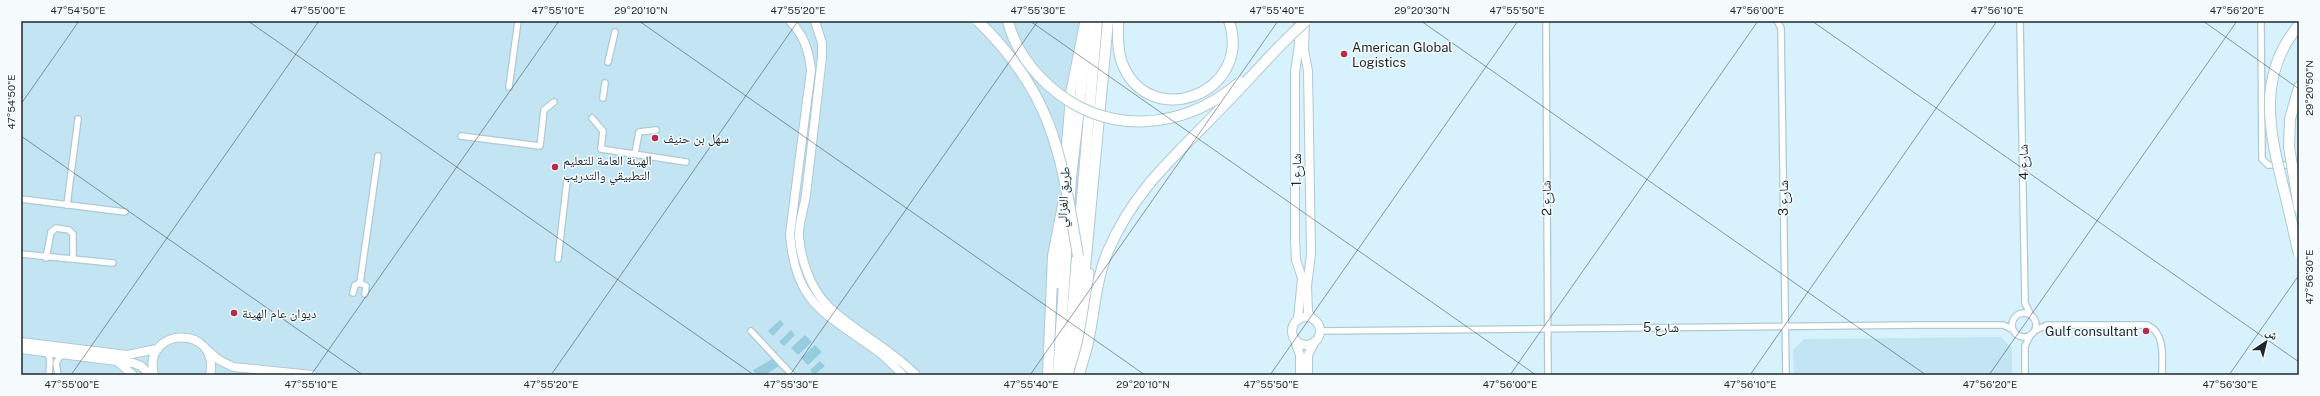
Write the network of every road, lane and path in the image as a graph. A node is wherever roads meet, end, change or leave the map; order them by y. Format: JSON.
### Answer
{"nodes":[{"id":1,"x":518,"y":21,"type":"edge"},
{"id":2,"x":790,"y":21,"type":"edge"},
{"id":3,"x":815,"y":21,"type":"edge"},
{"id":4,"x":978,"y":21,"type":"edge"},
{"id":5,"x":1008,"y":21,"type":"edge"},
{"id":6,"x":1084,"y":21,"type":"edge"},
{"id":7,"x":1089,"y":21,"type":"edge"},
{"id":8,"x":1097,"y":21,"type":"edge"},
{"id":9,"x":1108,"y":21,"type":"edge"},
{"id":10,"x":1111,"y":21,"type":"edge"},
{"id":11,"x":1118,"y":21,"type":"edge"},
{"id":12,"x":1229,"y":21,"type":"edge"},
{"id":13,"x":1298,"y":21,"type":"edge"},
{"id":14,"x":1306,"y":21,"type":"edge"},
{"id":15,"x":1546,"y":21,"type":"edge"},
{"id":16,"x":1777,"y":21,"type":"edge"},
{"id":17,"x":2020,"y":21,"type":"edge"},
{"id":18,"x":2261,"y":21,"type":"edge"},
{"id":19,"x":2299,"y":25,"type":"edge"},
{"id":20,"x":615,"y":32,"type":"dead end"},
{"id":21,"x":1274,"y":51,"type":"junction"},
{"id":22,"x":608,"y":62,"type":"dead end"},
{"id":23,"x":1308,"y":71,"type":"junction"},
{"id":24,"x":1294,"y":72,"type":"junction"},
{"id":25,"x":605,"y":83,"type":"dead end"},
{"id":26,"x":509,"y":86,"type":"dead end"},
{"id":27,"x":2299,"y":87,"type":"edge"},
{"id":28,"x":603,"y":98,"type":"dead end"},
{"id":29,"x":554,"y":102,"type":"dead end"},
{"id":30,"x":592,"y":118,"type":"dead end"},
{"id":31,"x":78,"y":120,"type":"dead end"},
{"id":32,"x":656,"y":130,"type":"dead end"},
{"id":33,"x":461,"y":136,"type":"dead end"},
{"id":34,"x":636,"y":154,"type":"junction"},
{"id":35,"x":378,"y":156,"type":"dead end"},
{"id":36,"x":686,"y":162,"type":"dead end"},
{"id":37,"x":2299,"y":165,"type":"edge"},
{"id":38,"x":567,"y":180,"type":"dead end"},
{"id":39,"x":21,"y":199,"type":"edge"},
{"id":40,"x":1063,"y":204,"type":"junction"},
{"id":41,"x":67,"y":205,"type":"junction"},
{"id":42,"x":2299,"y":208,"type":"edge"},
{"id":43,"x":125,"y":212,"type":"dead end"},
{"id":44,"x":21,"y":254,"type":"edge"},
{"id":45,"x":1296,"y":254,"type":"junction"},
{"id":46,"x":1311,"y":254,"type":"junction"},
{"id":47,"x":2299,"y":254,"type":"edge"},
{"id":48,"x":1078,"y":256,"type":"junction"},
{"id":49,"x":46,"y":258,"type":"junction"},
{"id":50,"x":73,"y":259,"type":"junction"},
{"id":51,"x":558,"y":259,"type":"dead end"},
{"id":52,"x":113,"y":263,"type":"dead end"},
{"id":53,"x":360,"y":283,"type":"junction"},
{"id":54,"x":353,"y":293,"type":"dead end"},
{"id":55,"x":365,"y":294,"type":"dead end"},
{"id":56,"x":2025,"y":303,"type":"junction"},
{"id":57,"x":2020,"y":313,"type":"junction"},
{"id":58,"x":2030,"y":314,"type":"junction"},
{"id":59,"x":1086,"y":316,"type":"joint"},
{"id":60,"x":1311,"y":317,"type":"junction"},
{"id":61,"x":1298,"y":319,"type":"junction"},
{"id":62,"x":2013,"y":319,"type":"junction"},
{"id":63,"x":2036,"y":320,"type":"junction"},
{"id":64,"x":2002,"y":325,"type":"junction"},
{"id":65,"x":2047,"y":325,"type":"junction"},
{"id":66,"x":1785,"y":326,"type":"junction"},
{"id":67,"x":1548,"y":327,"type":"junction"},
{"id":68,"x":2012,"y":329,"type":"junction"},
{"id":69,"x":2036,"y":330,"type":"junction"},
{"id":70,"x":751,"y":331,"type":"dead end"},
{"id":71,"x":1320,"y":331,"type":"junction"},
{"id":72,"x":2019,"y":336,"type":"junction"},
{"id":73,"x":2030,"y":336,"type":"junction"},
{"id":74,"x":1295,"y":341,"type":"junction"},
{"id":75,"x":21,"y":342,"type":"edge"},
{"id":76,"x":1314,"y":343,"type":"junction"},
{"id":77,"x":2025,"y":346,"type":"junction"},
{"id":78,"x":21,"y":349,"type":"edge"},
{"id":79,"x":157,"y":349,"type":"junction"},
{"id":80,"x":206,"y":349,"type":"junction"},
{"id":81,"x":46,"y":352,"type":"junction"},
{"id":82,"x":59,"y":352,"type":"junction"},
{"id":83,"x":117,"y":361,"type":"junction"},
{"id":84,"x":299,"y":374,"type":"edge"},
{"id":85,"x":914,"y":374,"type":"edge"},
{"id":86,"x":49,"y":375,"type":"edge"},
{"id":87,"x":58,"y":375,"type":"edge"},
{"id":88,"x":133,"y":375,"type":"edge"},
{"id":89,"x":150,"y":375,"type":"edge"},
{"id":90,"x":154,"y":375,"type":"edge"},
{"id":91,"x":210,"y":375,"type":"edge"},
{"id":92,"x":312,"y":375,"type":"edge"},
{"id":93,"x":792,"y":375,"type":"edge"},
{"id":94,"x":903,"y":375,"type":"edge"},
{"id":95,"x":1048,"y":375,"type":"edge"},
{"id":96,"x":1057,"y":375,"type":"edge"},
{"id":97,"x":1067,"y":375,"type":"edge"},
{"id":98,"x":1075,"y":375,"type":"edge"},
{"id":99,"x":1081,"y":375,"type":"edge"},
{"id":100,"x":1300,"y":375,"type":"edge"},
{"id":101,"x":1308,"y":375,"type":"edge"},
{"id":102,"x":1548,"y":375,"type":"edge"},
{"id":103,"x":1786,"y":375,"type":"edge"},
{"id":104,"x":2025,"y":375,"type":"edge"},
{"id":105,"x":2162,"y":375,"type":"edge"}],
"edges":[{"from":1,"to":26,"type":"street"},
{"from":2,"to":94,"type":"street"},
{"from":3,"to":85,"type":"street"},
{"from":4,"to":48,"type":"highway","bridge":true},
{"from":5,"to":21,"type":"highway","bridge":true},
{"from":6,"to":40,"type":"main road","name":"طريق الغزالي"},
{"from":7,"to":96,"type":"highway"},
{"from":8,"to":48,"type":"highway","name":"طريق الغزالي","bridge":true},
{"from":9,"to":98,"type":"highway","name":"طريق الغزالي"},
{"from":10,"to":59,"type":"main road"},
{"from":11,"to":12,"type":"highway"},
{"from":13,"to":24,"type":"street","name":"شارع 1"},
{"from":14,"to":21,"type":"highway","bridge":true},
{"from":14,"to":23,"type":"street","name":"شارع 1"},
{"from":15,"to":67,"type":"street","name":"شارع 2"},
{"from":16,"to":66,"type":"street","name":"شارع 3"},
{"from":17,"to":56,"type":"street","name":"شارع 4"},
{"from":18,"to":37,"type":"street"},
{"from":19,"to":47,"type":"highway","bridge":true},
{"from":20,"to":22,"type":"street"},
{"from":21,"to":99,"type":"highway","bridge":true},
{"from":23,"to":24,"type":"street"},
{"from":23,"to":46,"type":"street","name":"شارع 1"},
{"from":24,"to":45,"type":"street","name":"شارع 1"},
{"from":25,"to":28,"type":"street"},
{"from":27,"to":42,"type":"highway","bridge":true},
{"from":29,"to":33,"type":"street"},
{"from":30,"to":34,"type":"street"},
{"from":31,"to":41,"type":"street"},
{"from":32,"to":34,"type":"street"},
{"from":34,"to":36,"type":"street"},
{"from":35,"to":53,"type":"street"},
{"from":38,"to":51,"type":"street"},
{"from":39,"to":41,"type":"street"},
{"from":40,"to":95,"type":"highway"},
{"from":40,"to":96,"type":"main road","name":"طريق الغزالي"},
{"from":41,"to":43,"type":"street"},
{"from":44,"to":49,"type":"street"},
{"from":45,"to":46,"type":"street"},
{"from":45,"to":61,"type":"street","name":"شارع 1"},
{"from":46,"to":60,"type":"street","name":"شارع 1"},
{"from":48,"to":97,"type":"highway","name":"طريق الغزالي"},
{"from":49,"to":50,"type":"street"},
{"from":49,"to":50,"type":"street"},
{"from":50,"to":52,"type":"street"},
{"from":53,"to":54,"type":"street"},
{"from":53,"to":55,"type":"street"},
{"from":56,"to":57,"type":"street","name":"شارع 4"},
{"from":56,"to":58,"type":"street","name":"شارع 4"},
{"from":57,"to":58,"type":"street"},
{"from":57,"to":62,"type":"street"},
{"from":58,"to":63,"type":"street"},
{"from":59,"to":99,"type":"highway"},
{"from":60,"to":61,"type":"street"},
{"from":60,"to":71,"type":"street"},
{"from":61,"to":74,"type":"street"},
{"from":62,"to":64,"type":"street","name":"شارع 5"},
{"from":62,"to":68,"type":"street"},
{"from":63,"to":65,"type":"street"},
{"from":63,"to":69,"type":"street"},
{"from":64,"to":66,"type":"street","name":"شارع 5"},
{"from":64,"to":68,"type":"street","name":"شارع 5"},
{"from":65,"to":69,"type":"street"},
{"from":65,"to":105,"type":"street"},
{"from":66,"to":67,"type":"street","name":"شارع 5"},
{"from":66,"to":103,"type":"street","name":"شارع 3"},
{"from":67,"to":71,"type":"street","name":"شارع 5"},
{"from":67,"to":102,"type":"street","name":"شارع 2"},
{"from":68,"to":72,"type":"street"},
{"from":69,"to":73,"type":"street"},
{"from":70,"to":93,"type":"street"},
{"from":71,"to":76,"type":"street"},
{"from":72,"to":73,"type":"street"},
{"from":72,"to":77,"type":"street"},
{"from":73,"to":77,"type":"street"},
{"from":74,"to":76,"type":"street"},
{"from":74,"to":100,"type":"street"},
{"from":75,"to":82,"type":"street"},
{"from":76,"to":101,"type":"street"},
{"from":77,"to":104,"type":"street"},
{"from":78,"to":81,"type":"street"},
{"from":79,"to":80,"type":"street"},
{"from":79,"to":82,"type":"street"},
{"from":79,"to":90,"type":"street"},
{"from":80,"to":84,"type":"street"},
{"from":80,"to":91,"type":"street"},
{"from":81,"to":82,"type":"street"},
{"from":81,"to":86,"type":"street"},
{"from":82,"to":83,"type":"street"},
{"from":82,"to":87,"type":"street"},
{"from":83,"to":88,"type":"street"},
{"from":83,"to":89,"type":"street"},
{"from":84,"to":92,"type":"street"}]}
